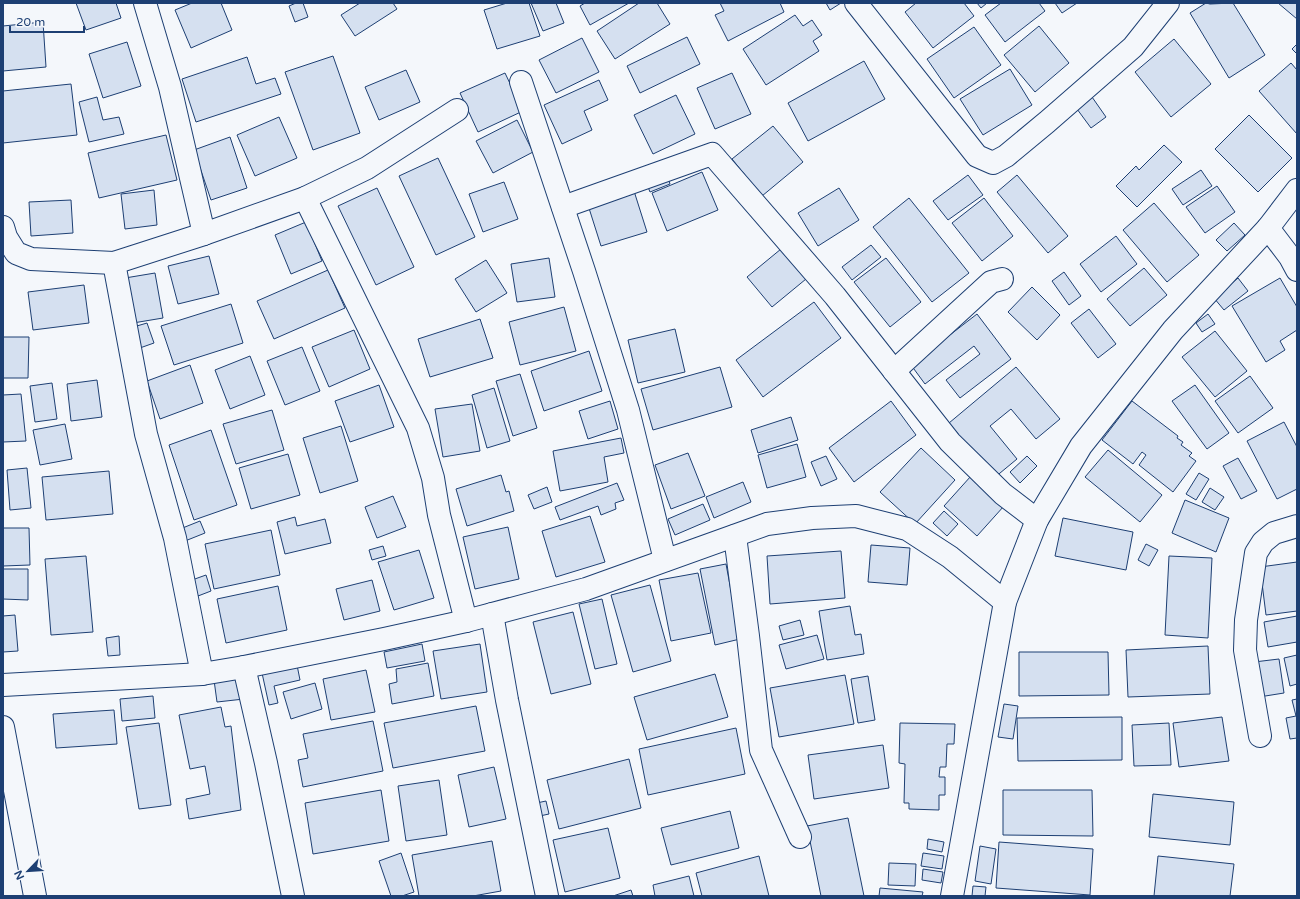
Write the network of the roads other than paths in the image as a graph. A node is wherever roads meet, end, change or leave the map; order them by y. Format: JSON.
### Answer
{"nodes":[{"id":1,"x":145,"y":3,"type":"edge"},
{"id":2,"x":856,"y":3,"type":"edge"},
{"id":3,"x":1168,"y":3,"type":"edge"},
{"id":4,"x":521,"y":82,"type":"dead end"},
{"id":5,"x":457,"y":110,"type":"dead end"},
{"id":6,"x":1297,"y":190,"type":"edge"},
{"id":7,"x":305,"y":198,"type":"junction"},
{"id":8,"x":563,"y":207,"type":"junction"},
{"id":9,"x":3,"y":227,"type":"edge"},
{"id":10,"x":1268,"y":228,"type":"junction"},
{"id":11,"x":204,"y":234,"type":"junction"},
{"id":12,"x":114,"y":263,"type":"junction"},
{"id":13,"x":1297,"y":270,"type":"edge"},
{"id":14,"x":1002,"y":278,"type":"dead end"},
{"id":15,"x":894,"y":371,"type":"junction"},
{"id":16,"x":1037,"y":520,"type":"junction"},
{"id":17,"x":1297,"y":526,"type":"edge"},
{"id":18,"x":735,"y":536,"type":"junction"},
{"id":19,"x":665,"y":560,"type":"junction"},
{"id":20,"x":1005,"y":602,"type":"junction"},
{"id":21,"x":492,"y":614,"type":"junction"},
{"id":22,"x":466,"y":621,"type":"junction"},
{"id":23,"x":244,"y":667,"type":"junction"},
{"id":24,"x":202,"y":674,"type":"junction"},
{"id":25,"x":3,"y":685,"type":"edge"},
{"id":26,"x":3,"y":727,"type":"edge"},
{"id":27,"x":1260,"y":736,"type":"dead end"},
{"id":28,"x":800,"y":837,"type":"dead end"},
{"id":29,"x":35,"y":896,"type":"edge"},
{"id":30,"x":293,"y":896,"type":"edge"},
{"id":31,"x":547,"y":896,"type":"edge"},
{"id":32,"x":952,"y":896,"type":"edge"}],
"edges":[{"from":1,"to":11,"type":"street"},
{"from":2,"to":3,"type":"street"},
{"from":4,"to":8,"type":"street"},
{"from":5,"to":7,"type":"street"},
{"from":6,"to":10,"type":"street"},
{"from":7,"to":11,"type":"street"},
{"from":7,"to":22,"type":"street"},
{"from":8,"to":15,"type":"street"},
{"from":8,"to":19,"type":"street"},
{"from":9,"to":12,"type":"street"},
{"from":10,"to":13,"type":"street"},
{"from":10,"to":16,"type":"street"},
{"from":11,"to":12,"type":"street"},
{"from":12,"to":24,"type":"street"},
{"from":14,"to":15,"type":"street"},
{"from":15,"to":16,"type":"street"},
{"from":16,"to":20,"type":"street"},
{"from":17,"to":27,"type":"street"},
{"from":18,"to":19,"type":"street"},
{"from":18,"to":20,"type":"street"},
{"from":18,"to":28,"type":"street"},
{"from":19,"to":21,"type":"street"},
{"from":20,"to":32,"type":"street"},
{"from":21,"to":22,"type":"street"},
{"from":21,"to":31,"type":"street"},
{"from":22,"to":23,"type":"street"},
{"from":23,"to":24,"type":"street"},
{"from":23,"to":30,"type":"street"},
{"from":24,"to":25,"type":"street"},
{"from":26,"to":29,"type":"street"}]}
